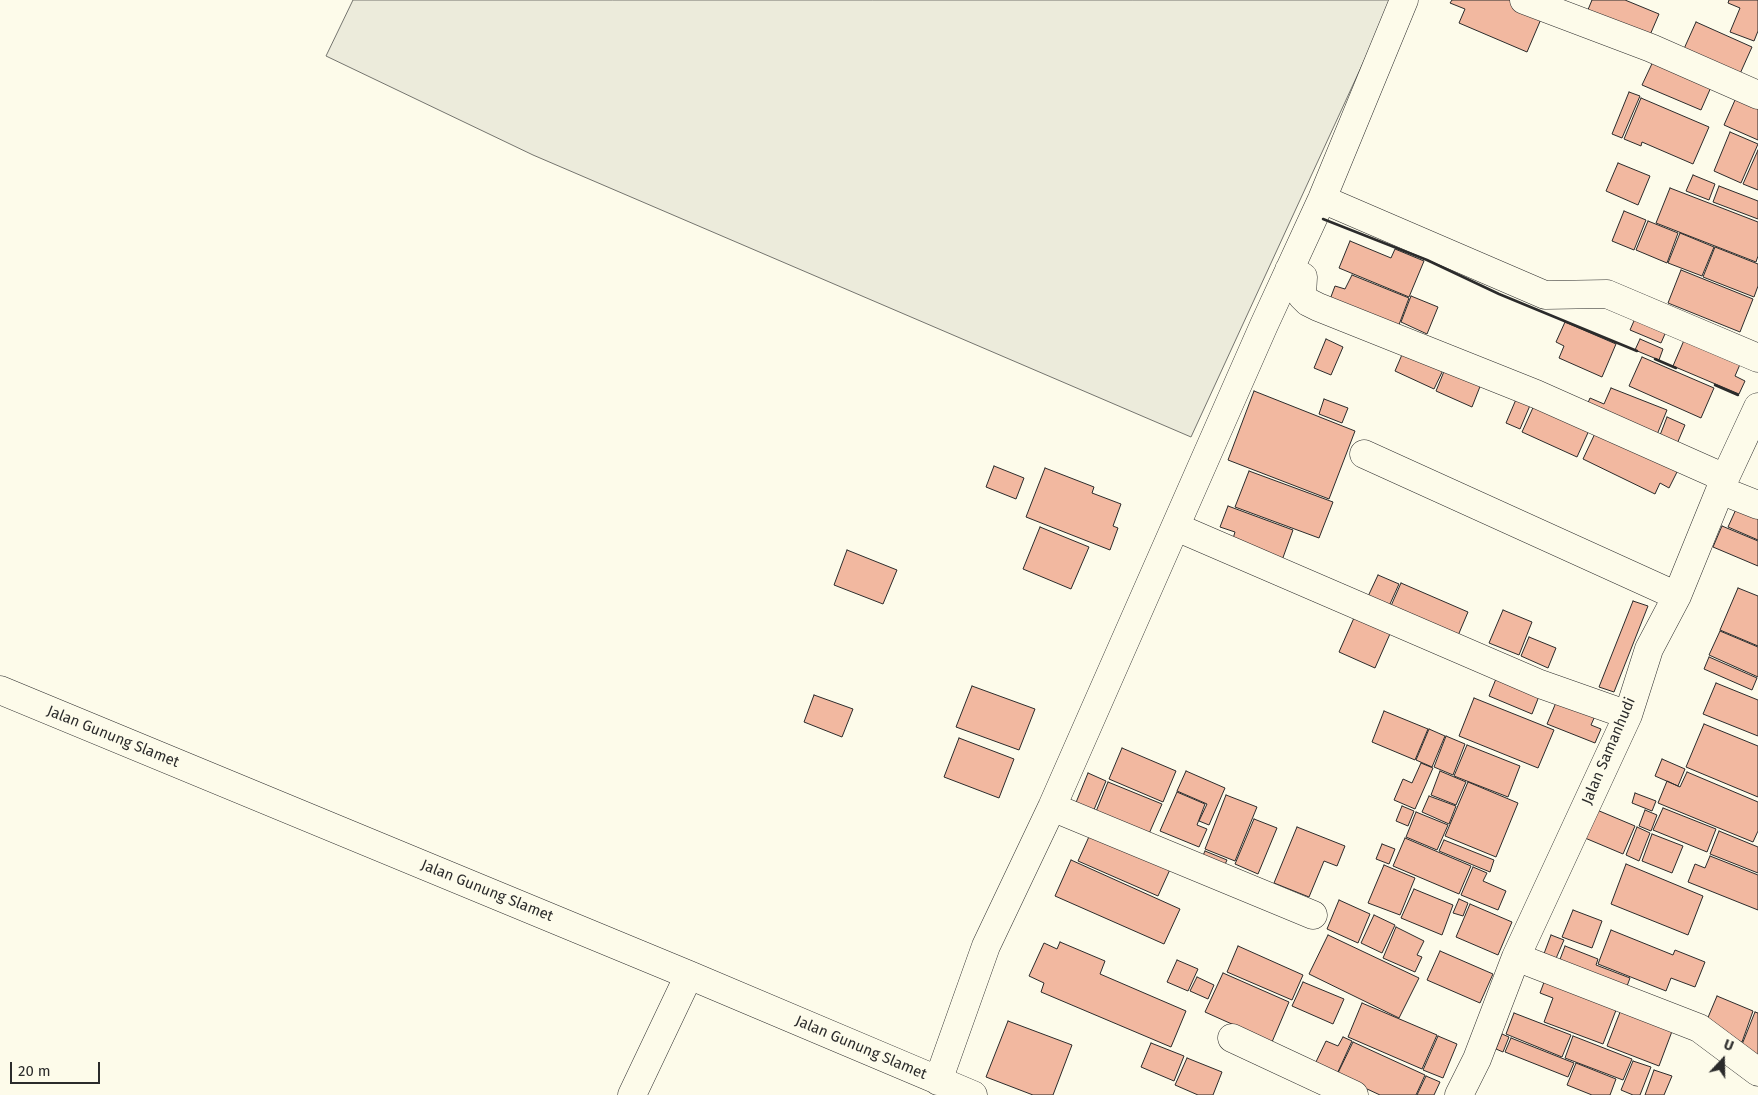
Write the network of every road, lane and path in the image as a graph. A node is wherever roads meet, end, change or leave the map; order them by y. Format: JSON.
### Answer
{"nodes":[{"id":1,"x":1404,"y":0,"type":"edge"},
{"id":2,"x":1524,"y":0,"type":"edge"},
{"id":3,"x":1758,"y":95,"type":"edge"},
{"id":4,"x":1322,"y":199,"type":"junction"},
{"id":5,"x":1289,"y":270,"type":"junction"},
{"id":6,"x":1758,"y":358,"type":"edge"},
{"id":7,"x":1758,"y":407,"type":"edge"},
{"id":8,"x":1364,"y":454,"type":"dead end"},
{"id":9,"x":1723,"y":484,"type":"junction"},
{"id":10,"x":1758,"y":505,"type":"edge"},
{"id":11,"x":1176,"y":527,"type":"junction"},
{"id":12,"x":1677,"y":596,"type":"junction"},
{"id":13,"x":0,"y":690,"type":"edge"},
{"id":14,"x":1628,"y":715,"type":"junction"},
{"id":15,"x":1052,"y":807,"type":"junction"},
{"id":16,"x":1313,"y":915,"type":"dead end"},
{"id":17,"x":1516,"y":957,"type":"junction"},
{"id":18,"x":690,"y":975,"type":"junction"},
{"id":19,"x":1232,"y":1038,"type":"dead end"},
{"id":20,"x":1758,"y":1072,"type":"edge"},
{"id":21,"x":938,"y":1082,"type":"junction"},
{"id":22,"x":632,"y":1095,"type":"edge"},
{"id":23,"x":973,"y":1095,"type":"edge"},
{"id":24,"x":1354,"y":1095,"type":"edge"},
{"id":25,"x":1459,"y":1095,"type":"edge"}],
"edges":[{"from":1,"to":4,"type":"street"},
{"from":2,"to":3,"type":"street"},
{"from":4,"to":5,"type":"street"},
{"from":4,"to":6,"type":"street"},
{"from":5,"to":9,"type":"street"},
{"from":5,"to":11,"type":"street"},
{"from":7,"to":9,"type":"street","name":"Jalan Samanhudi"},
{"from":8,"to":12,"type":"street"},
{"from":9,"to":10,"type":"street"},
{"from":9,"to":12,"type":"street","name":"Jalan Samanhudi"},
{"from":11,"to":14,"type":"street"},
{"from":11,"to":15,"type":"street"},
{"from":12,"to":14,"type":"street","name":"Jalan Samanhudi"},
{"from":13,"to":18,"type":"street","name":"Jalan Gunung Slamet"},
{"from":14,"to":17,"type":"street","name":"Jalan Samanhudi"},
{"from":15,"to":16,"type":"street"},
{"from":15,"to":21,"type":"street"},
{"from":17,"to":20,"type":"street"},
{"from":17,"to":25,"type":"street","name":"Jalan Samanhudi"},
{"from":18,"to":21,"type":"street","name":"Jalan Gunung Slamet"},
{"from":18,"to":22,"type":"street"},
{"from":19,"to":24,"type":"street"},
{"from":21,"to":23,"type":"street","name":"Jalan Gunung Slamet"}]}
